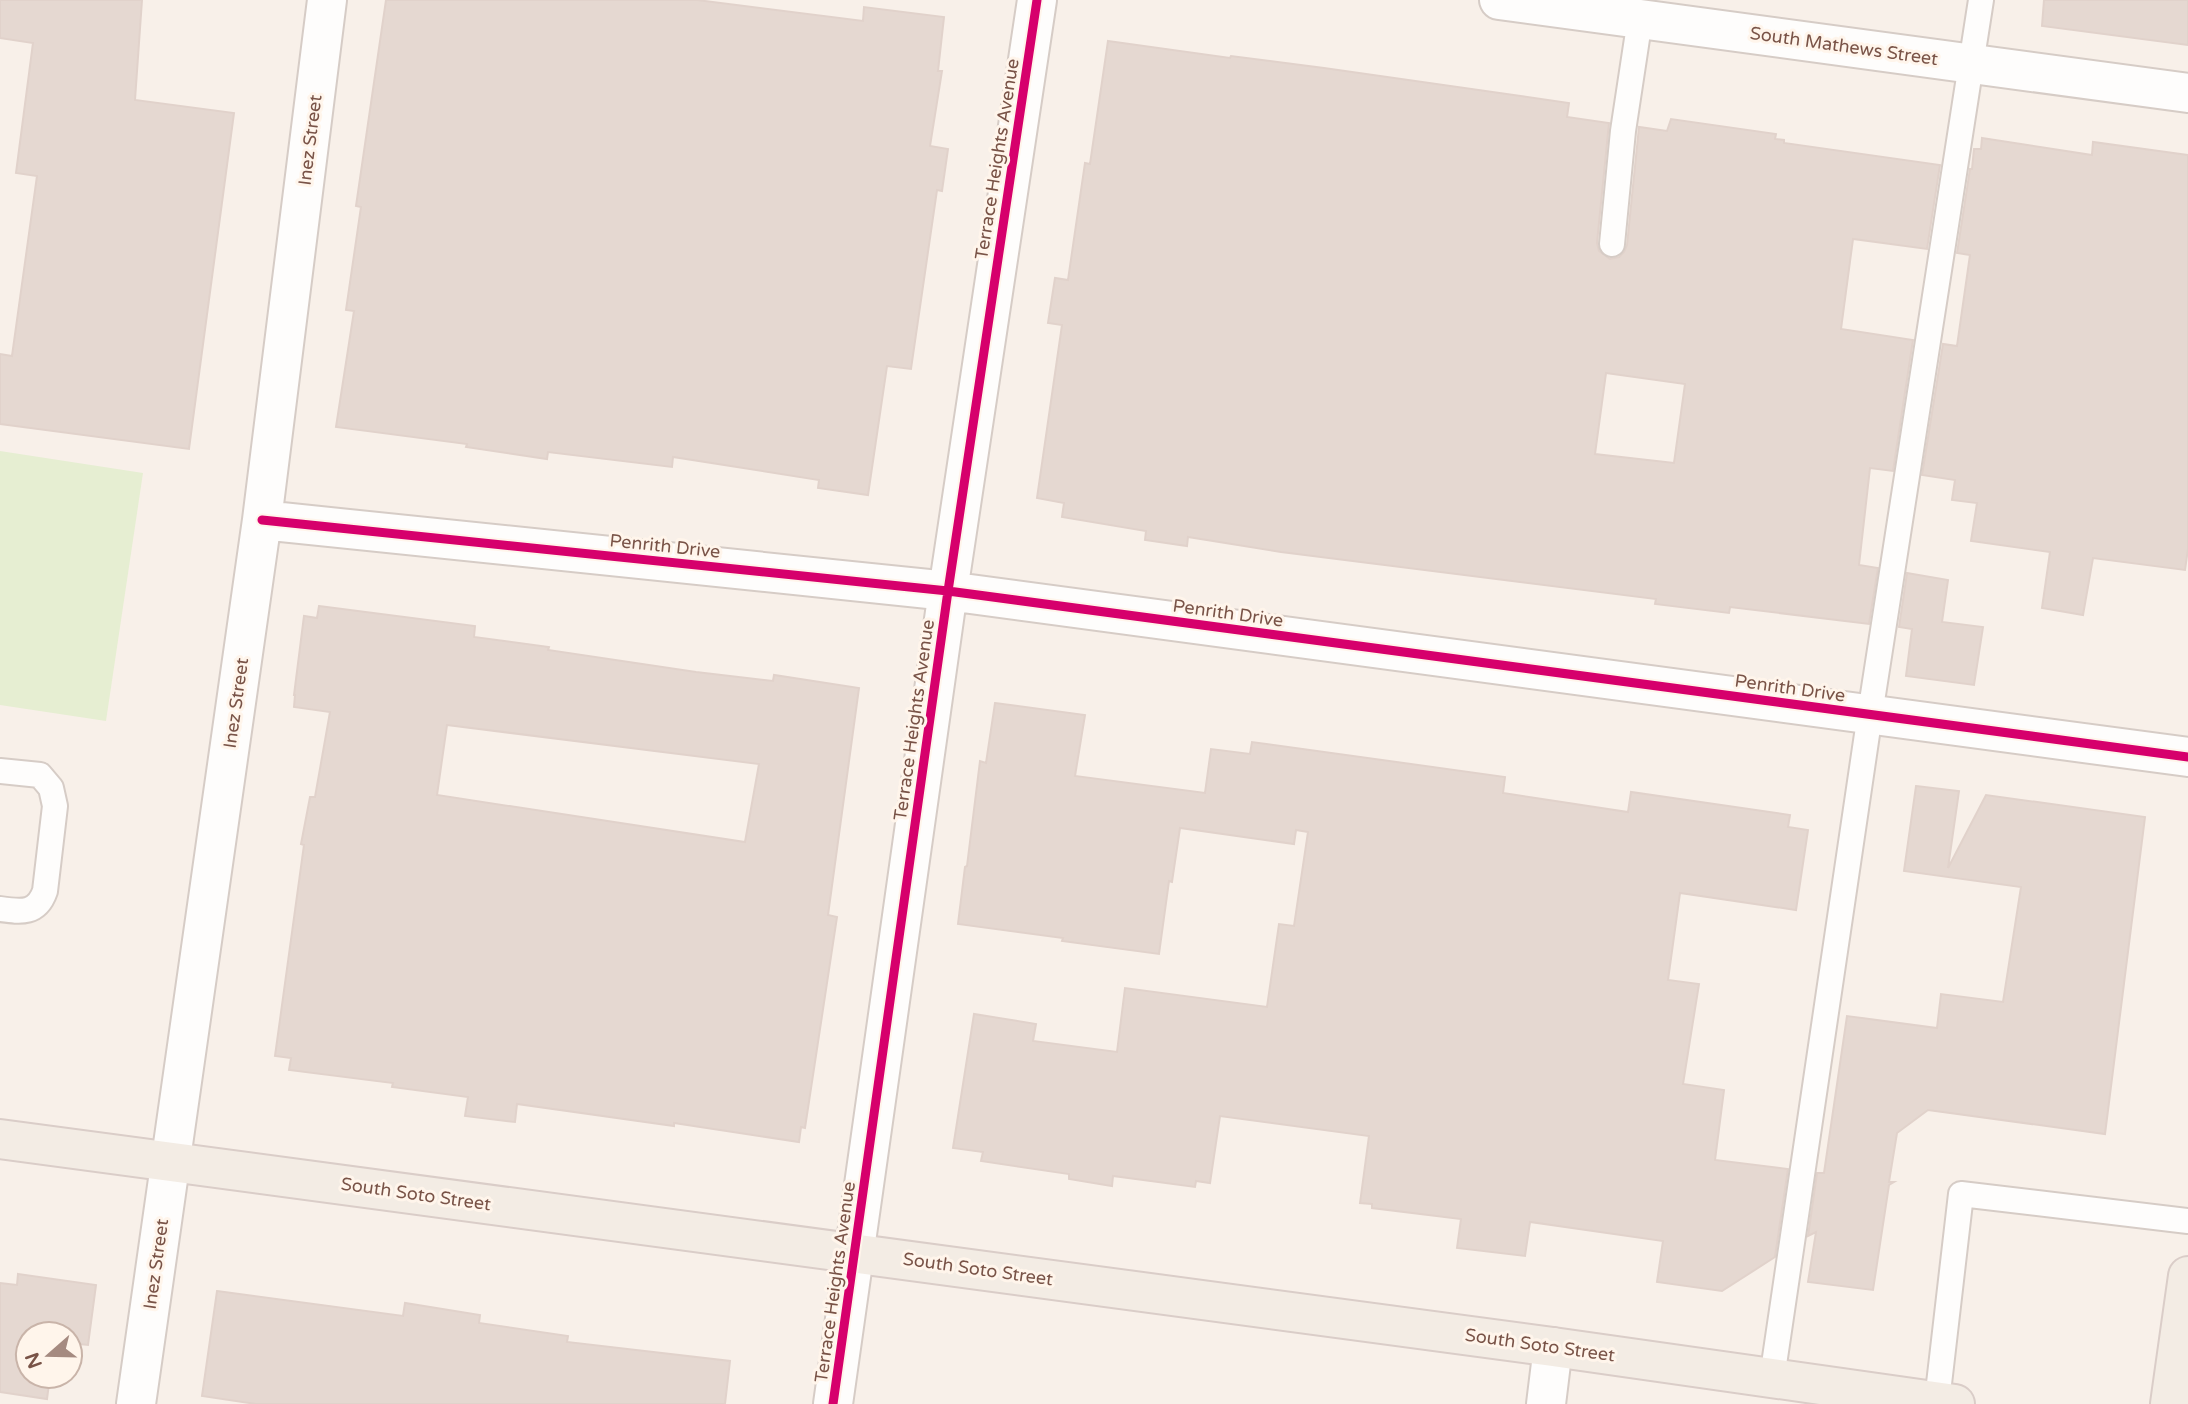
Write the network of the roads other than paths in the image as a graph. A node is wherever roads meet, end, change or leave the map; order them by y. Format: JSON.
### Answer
{"nodes":[{"id":1,"x":327,"y":0,"type":"edge"},
{"id":2,"x":1037,"y":0,"type":"edge"},
{"id":3,"x":1499,"y":0,"type":"edge"},
{"id":4,"x":1982,"y":0,"type":"edge"},
{"id":5,"x":1637,"y":12,"type":"edge"},
{"id":6,"x":1973,"y":64,"type":"junction"},
{"id":7,"x":2188,"y":93,"type":"edge"},
{"id":8,"x":1612,"y":244,"type":"dead end"},
{"id":9,"x":262,"y":520,"type":"junction"},
{"id":10,"x":948,"y":591,"type":"junction"},
{"id":11,"x":1870,"y":714,"type":"junction"},
{"id":12,"x":2188,"y":757,"type":"edge"},
{"id":13,"x":0,"y":771,"type":"edge"},
{"id":14,"x":0,"y":909,"type":"edge"},
{"id":15,"x":0,"y":1139,"type":"edge"},
{"id":16,"x":171,"y":1161,"type":"junction"},
{"id":17,"x":2188,"y":1221,"type":"edge"},
{"id":18,"x":855,"y":1253,"type":"junction"},
{"id":19,"x":2188,"y":1276,"type":"edge"},
{"id":20,"x":1553,"y":1347,"type":"junction"},
{"id":21,"x":1772,"y":1378,"type":"junction"},
{"id":22,"x":1886,"y":1399,"type":"edge"},
{"id":23,"x":1946,"y":1403,"type":"edge"},
{"id":24,"x":136,"y":1404,"type":"edge"},
{"id":25,"x":833,"y":1404,"type":"edge"},
{"id":26,"x":1546,"y":1404,"type":"edge"},
{"id":27,"x":2171,"y":1404,"type":"edge"}],
"edges":[{"from":1,"to":9,"type":"street","name":"Inez Street"},
{"from":2,"to":10,"type":"street","name":"Terrace Heights Avenue"},
{"from":3,"to":5,"type":"street","name":"South Mathews Street"},
{"from":4,"to":6,"type":"lane"},
{"from":5,"to":6,"type":"street","name":"South Mathews Street"},
{"from":5,"to":8,"type":"lane"},
{"from":6,"to":7,"type":"street","name":"South Mathews Street"},
{"from":6,"to":11,"type":"lane"},
{"from":9,"to":10,"type":"street","name":"Penrith Drive"},
{"from":9,"to":16,"type":"street","name":"Inez Street"},
{"from":10,"to":11,"type":"street","name":"Penrith Drive"},
{"from":10,"to":18,"type":"street","name":"Terrace Heights Avenue"},
{"from":11,"to":12,"type":"street","name":"Penrith Drive"},
{"from":11,"to":21,"type":"lane"},
{"from":13,"to":14,"type":"lane"},
{"from":15,"to":16,"type":"main road","name":"South Soto Street"},
{"from":16,"to":18,"type":"main road","name":"South Soto Street"},
{"from":16,"to":24,"type":"street","name":"Inez Street"},
{"from":17,"to":23,"type":"lane"},
{"from":18,"to":20,"type":"main road","name":"South Soto Street"},
{"from":18,"to":25,"type":"street","name":"Terrace Heights Avenue"},
{"from":19,"to":27,"type":"main road"},
{"from":20,"to":21,"type":"main road","name":"South Soto Street"},
{"from":20,"to":26,"type":"street"},
{"from":21,"to":22,"type":"main road","name":"South Soto Street"},
{"from":22,"to":23,"type":"main road","name":"South Soto Street"}]}
